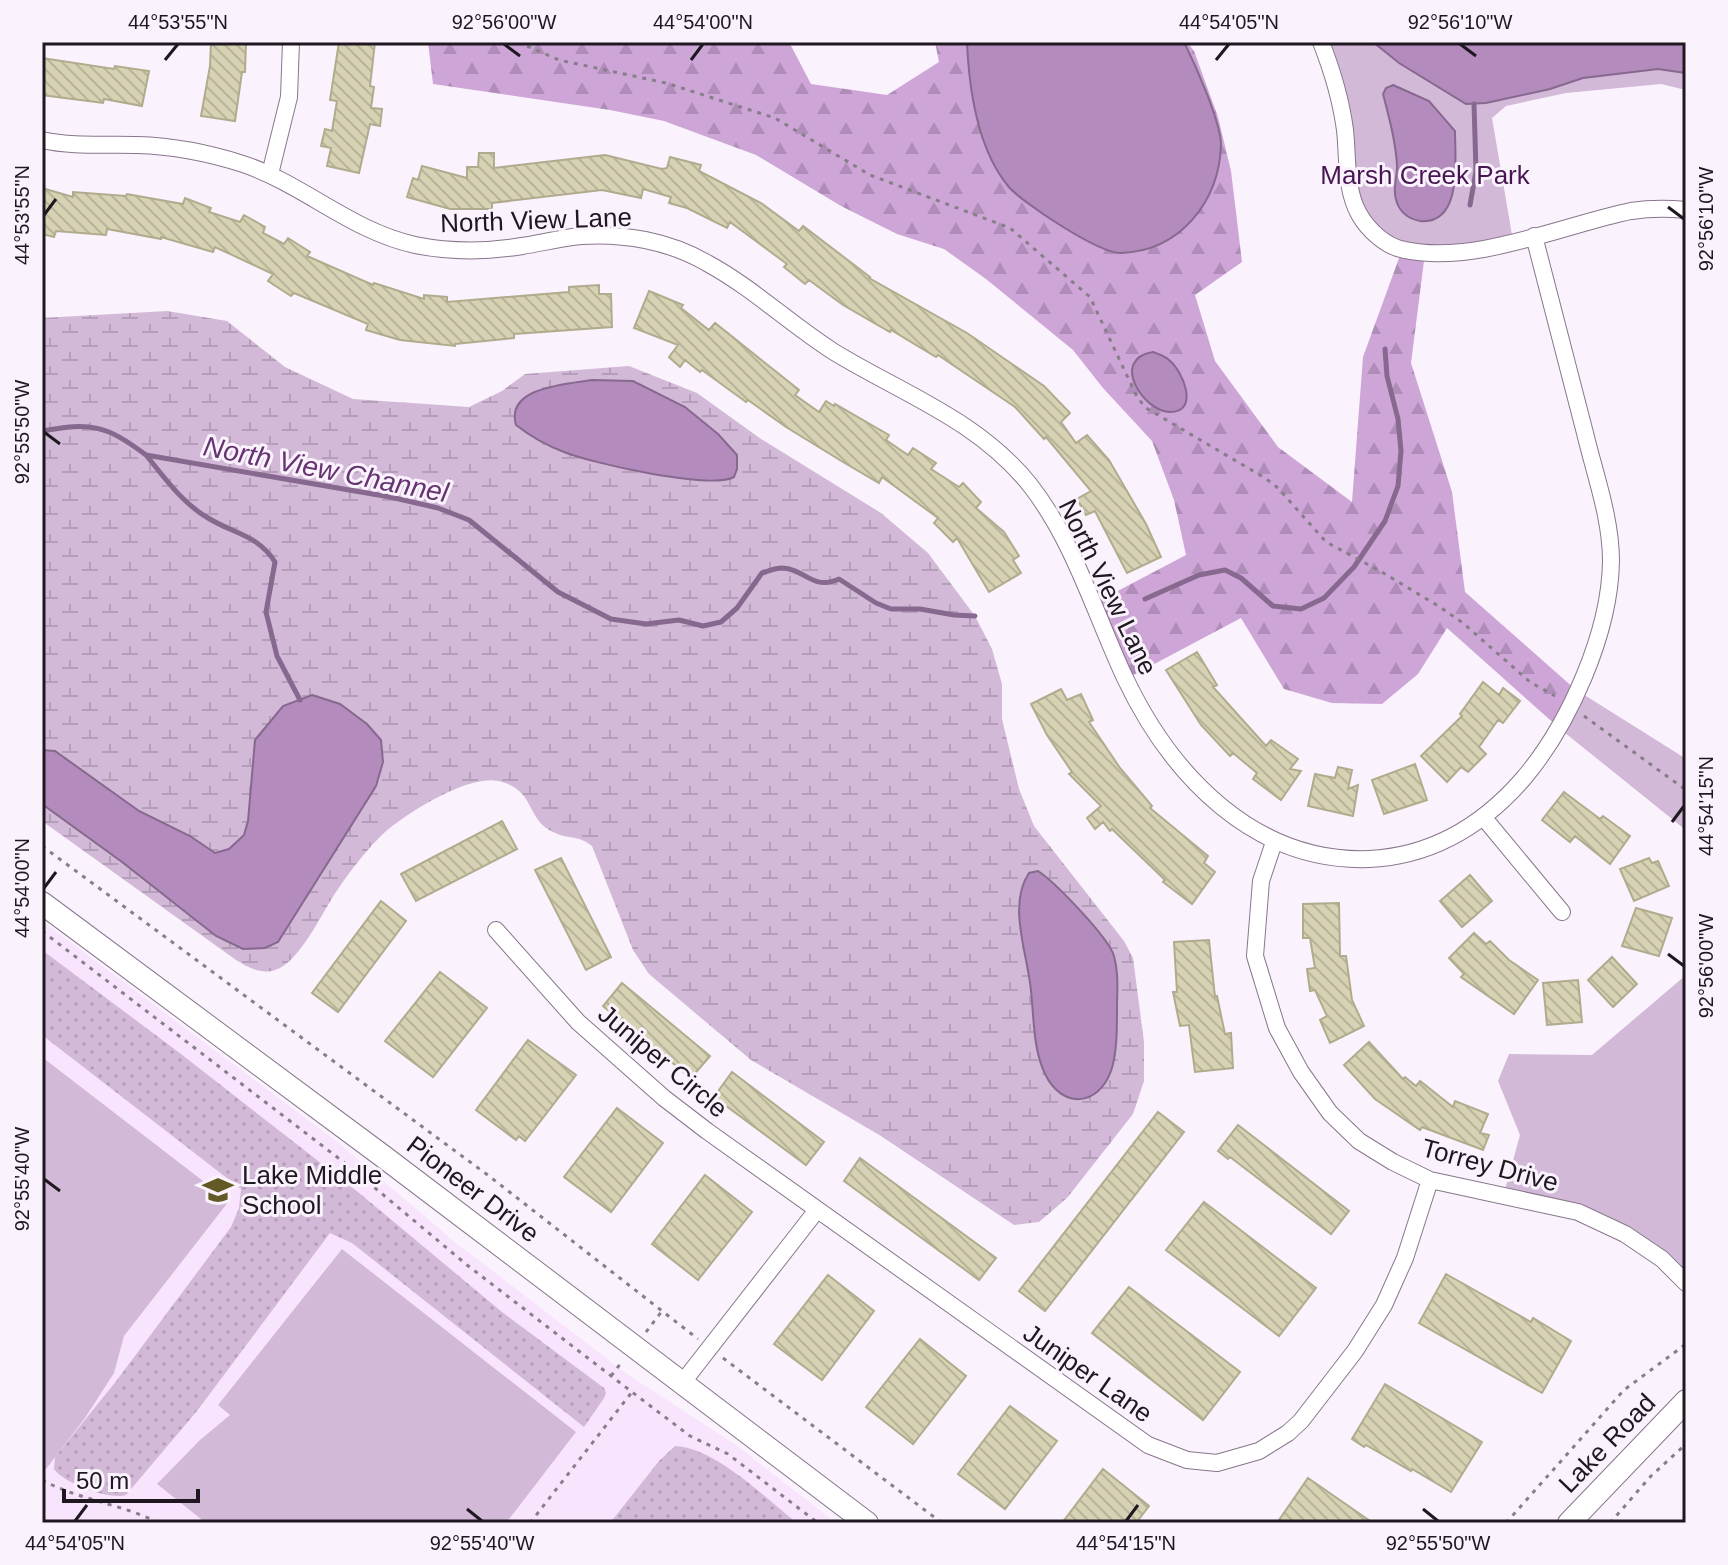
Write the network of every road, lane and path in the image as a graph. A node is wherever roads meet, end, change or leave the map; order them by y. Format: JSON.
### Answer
{"nodes":[{"id":1,"x":291,"y":42,"type":"edge"},
{"id":2,"x":518,"y":42,"type":"edge"},
{"id":3,"x":1321,"y":42,"type":"edge"},
{"id":4,"x":42,"y":140,"type":"edge"},
{"id":5,"x":270,"y":174,"type":"junction"},
{"id":6,"x":1686,"y":210,"type":"edge"},
{"id":7,"x":1534,"y":236,"type":"junction"},
{"id":8,"x":1570,"y":705,"type":"junction"},
{"id":9,"x":1686,"y":790,"type":"edge"},
{"id":10,"x":1484,"y":818,"type":"junction"},
{"id":11,"x":1274,"y":842,"type":"junction"},
{"id":12,"x":42,"y":846,"type":"edge"},
{"id":13,"x":42,"y":903,"type":"edge"},
{"id":14,"x":1562,"y":912,"type":"dead end"},
{"id":15,"x":496,"y":930,"type":"dead end"},
{"id":16,"x":42,"y":931,"type":"edge"},
{"id":17,"x":1430,"y":1180,"type":"junction"},
{"id":18,"x":817,"y":1210,"type":"junction"},
{"id":19,"x":1686,"y":1283,"type":"edge"},
{"id":20,"x":695,"y":1337,"type":"dead end"},
{"id":21,"x":1686,"y":1344,"type":"edge"},
{"id":22,"x":729,"y":1362,"type":"dead end"},
{"id":23,"x":683,"y":1382,"type":"junction"},
{"id":24,"x":632,"y":1392,"type":"junction"},
{"id":25,"x":1686,"y":1401,"type":"edge"},
{"id":26,"x":1686,"y":1444,"type":"edge"},
{"id":27,"x":42,"y":1480,"type":"edge"},
{"id":28,"x":159,"y":1523,"type":"edge"},
{"id":29,"x":530,"y":1523,"type":"edge"},
{"id":30,"x":818,"y":1523,"type":"edge"},
{"id":31,"x":867,"y":1523,"type":"edge"},
{"id":32,"x":942,"y":1523,"type":"edge"},
{"id":33,"x":1506,"y":1523,"type":"edge"},
{"id":34,"x":1569,"y":1523,"type":"edge"},
{"id":35,"x":1610,"y":1523,"type":"edge"}],
"edges":[{"from":1,"to":5,"type":"street"},
{"from":2,"to":8,"type":"path"},
{"from":3,"to":7,"type":"street"},
{"from":4,"to":5,"type":"street","name":"North View Lane"},
{"from":5,"to":11,"type":"street","name":"North View Lane"},
{"from":6,"to":7,"type":"street"},
{"from":7,"to":8,"type":"street","name":"North View Lane"},
{"from":8,"to":9,"type":"path"},
{"from":8,"to":10,"type":"street","name":"North View Lane"},
{"from":10,"to":11,"type":"street","name":"North View Lane"},
{"from":10,"to":14,"type":"street"},
{"from":11,"to":17,"type":"street","name":"Torrey Drive"},
{"from":12,"to":20,"type":"path"},
{"from":13,"to":23,"type":"street","name":"Pioneer Drive"},
{"from":15,"to":18,"type":"street","name":"Juniper Circle"},
{"from":16,"to":24,"type":"path"},
{"from":17,"to":18,"type":"street","name":"Juniper Lane"},
{"from":17,"to":19,"type":"street","name":"Torrey Drive"},
{"from":18,"to":23,"type":"street"},
{"from":21,"to":33,"type":"path"},
{"from":22,"to":32,"type":"path"},
{"from":23,"to":31,"type":"street","name":"Pioneer Drive"},
{"from":24,"to":29,"type":"path"},
{"from":24,"to":30,"type":"path"},
{"from":25,"to":34,"type":"street","name":"Lake Road"},
{"from":26,"to":35,"type":"path"},
{"from":27,"to":28,"type":"path"}]}
